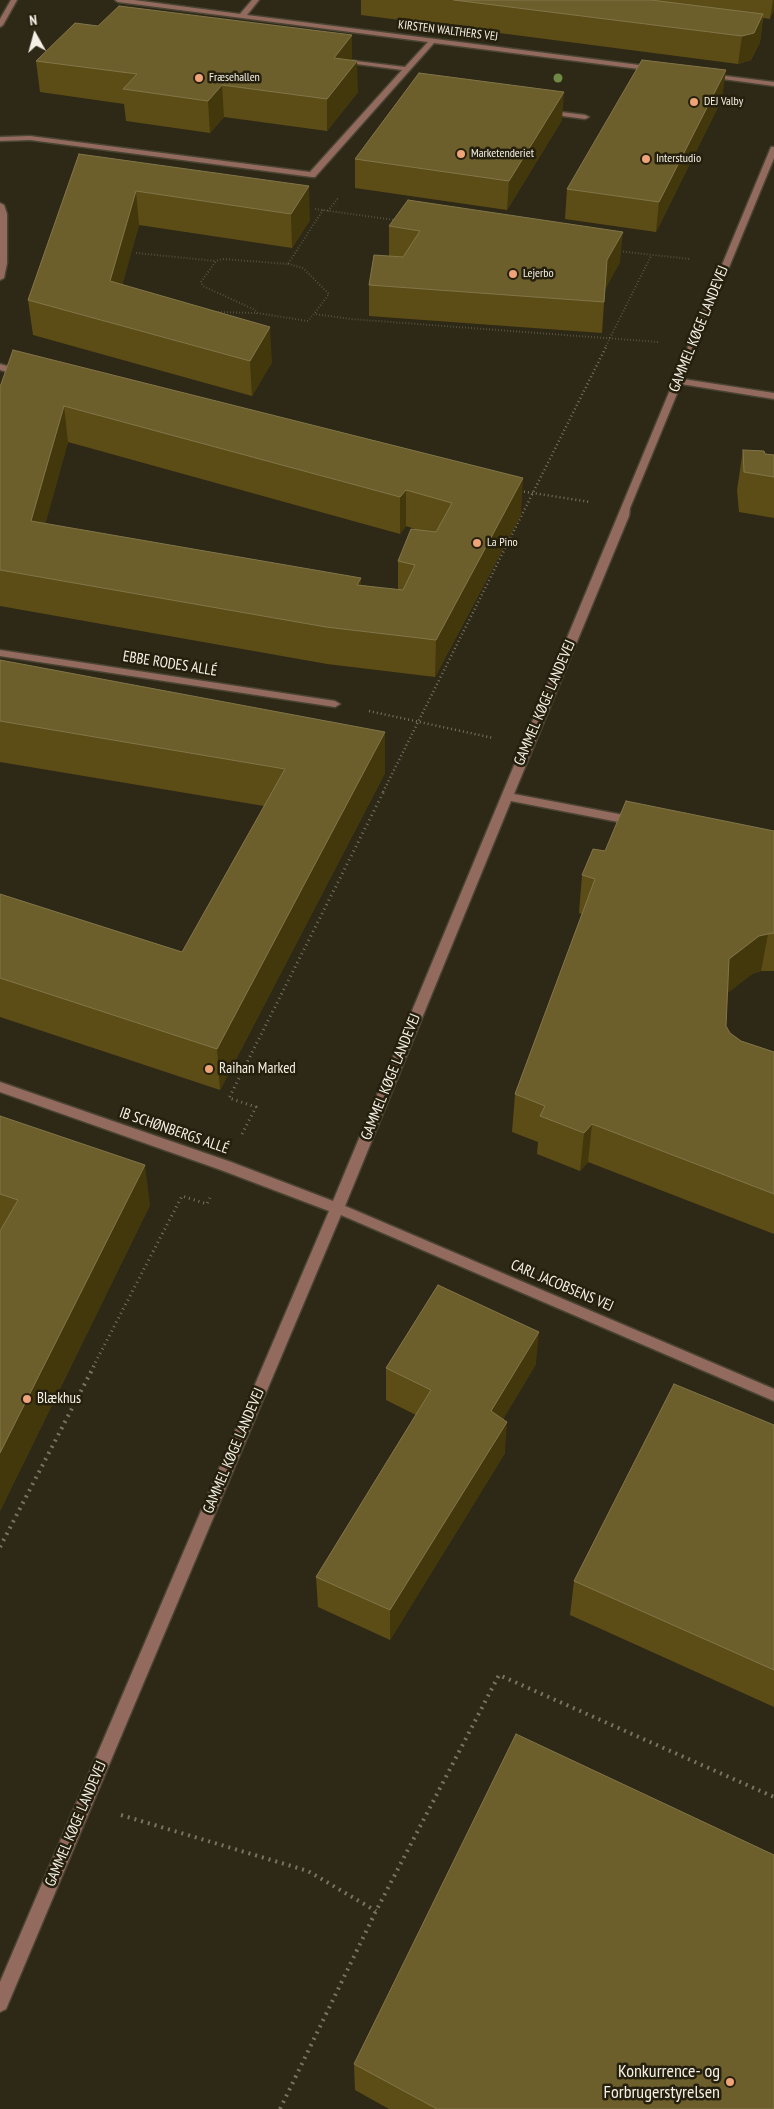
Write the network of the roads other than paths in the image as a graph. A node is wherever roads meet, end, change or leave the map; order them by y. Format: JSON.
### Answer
{"nodes":[{"id":1,"x":14,"y":0,"type":"edge"},
{"id":2,"x":118,"y":0,"type":"edge"},
{"id":3,"x":256,"y":0,"type":"edge"},
{"id":4,"x":242,"y":16,"type":"junction"},
{"id":5,"x":0,"y":25,"type":"edge"},
{"id":6,"x":433,"y":40,"type":"junction"},
{"id":7,"x":330,"y":59,"type":"edge"},
{"id":8,"x":408,"y":69,"type":"junction"},
{"id":9,"x":666,"y":70,"type":"edge"},
{"id":10,"x":705,"y":75,"type":"edge"},
{"id":11,"x":774,"y":84,"type":"edge"},
{"id":12,"x":387,"y":91,"type":"junction"},
{"id":13,"x":397,"y":93,"type":"dead end"},
{"id":14,"x":536,"y":111,"type":"edge"},
{"id":15,"x":585,"y":117,"type":"dead end"},
{"id":16,"x":0,"y":139,"type":"edge"},
{"id":17,"x":774,"y":149,"type":"edge"},
{"id":18,"x":0,"y":205,"type":"edge"},
{"id":19,"x":2,"y":214,"type":"edge"},
{"id":20,"x":0,"y":278,"type":"edge"},
{"id":21,"x":0,"y":367,"type":"edge"},
{"id":22,"x":28,"y":374,"type":"edge"},
{"id":23,"x":677,"y":381,"type":"junction"},
{"id":24,"x":774,"y":396,"type":"edge"},
{"id":25,"x":0,"y":653,"type":"edge"},
{"id":26,"x":335,"y":704,"type":"road end"},
{"id":27,"x":506,"y":796,"type":"junction"},
{"id":28,"x":650,"y":824,"type":"edge"},
{"id":29,"x":0,"y":1087,"type":"edge"},
{"id":30,"x":337,"y":1208,"type":"junction"},
{"id":31,"x":774,"y":1395,"type":"edge"},
{"id":32,"x":0,"y":2003,"type":"edge"}],
"edges":[{"from":1,"to":5,"type":"street"},
{"from":2,"to":4,"type":"street","name":"KIRSTEN WALTHERS VEJ"},
{"from":3,"to":4,"type":"street"},
{"from":4,"to":6,"type":"street","name":"KIRSTEN WALTHERS VEJ"},
{"from":6,"to":8,"type":"street"},
{"from":6,"to":9,"type":"street","name":"KIRSTEN WALTHERS VEJ"},
{"from":7,"to":8,"type":"street"},
{"from":8,"to":12,"type":"street"},
{"from":10,"to":11,"type":"street"},
{"from":12,"to":13,"type":"street"},
{"from":12,"to":16,"type":"street"},
{"from":14,"to":15,"type":"street"},
{"from":17,"to":23,"type":"street","name":"GAMMEL KØGE LANDEVEJ"},
{"from":18,"to":19,"type":"street"},
{"from":19,"to":20,"type":"street"},
{"from":21,"to":22,"type":"street"},
{"from":23,"to":24,"type":"street"},
{"from":23,"to":27,"type":"street","name":"GAMMEL KØGE LANDEVEJ"},
{"from":25,"to":26,"type":"street","name":"EBBE RODES ALLÉ"},
{"from":27,"to":28,"type":"street"},
{"from":27,"to":30,"type":"street","name":"GAMMEL KØGE LANDEVEJ"},
{"from":29,"to":30,"type":"street","name":"IB SCHØNBERGS ALLÉ"},
{"from":30,"to":31,"type":"street","name":"CARL JACOBSENS VEJ"},
{"from":30,"to":32,"type":"street","name":"GAMMEL KØGE LANDEVEJ"}]}
